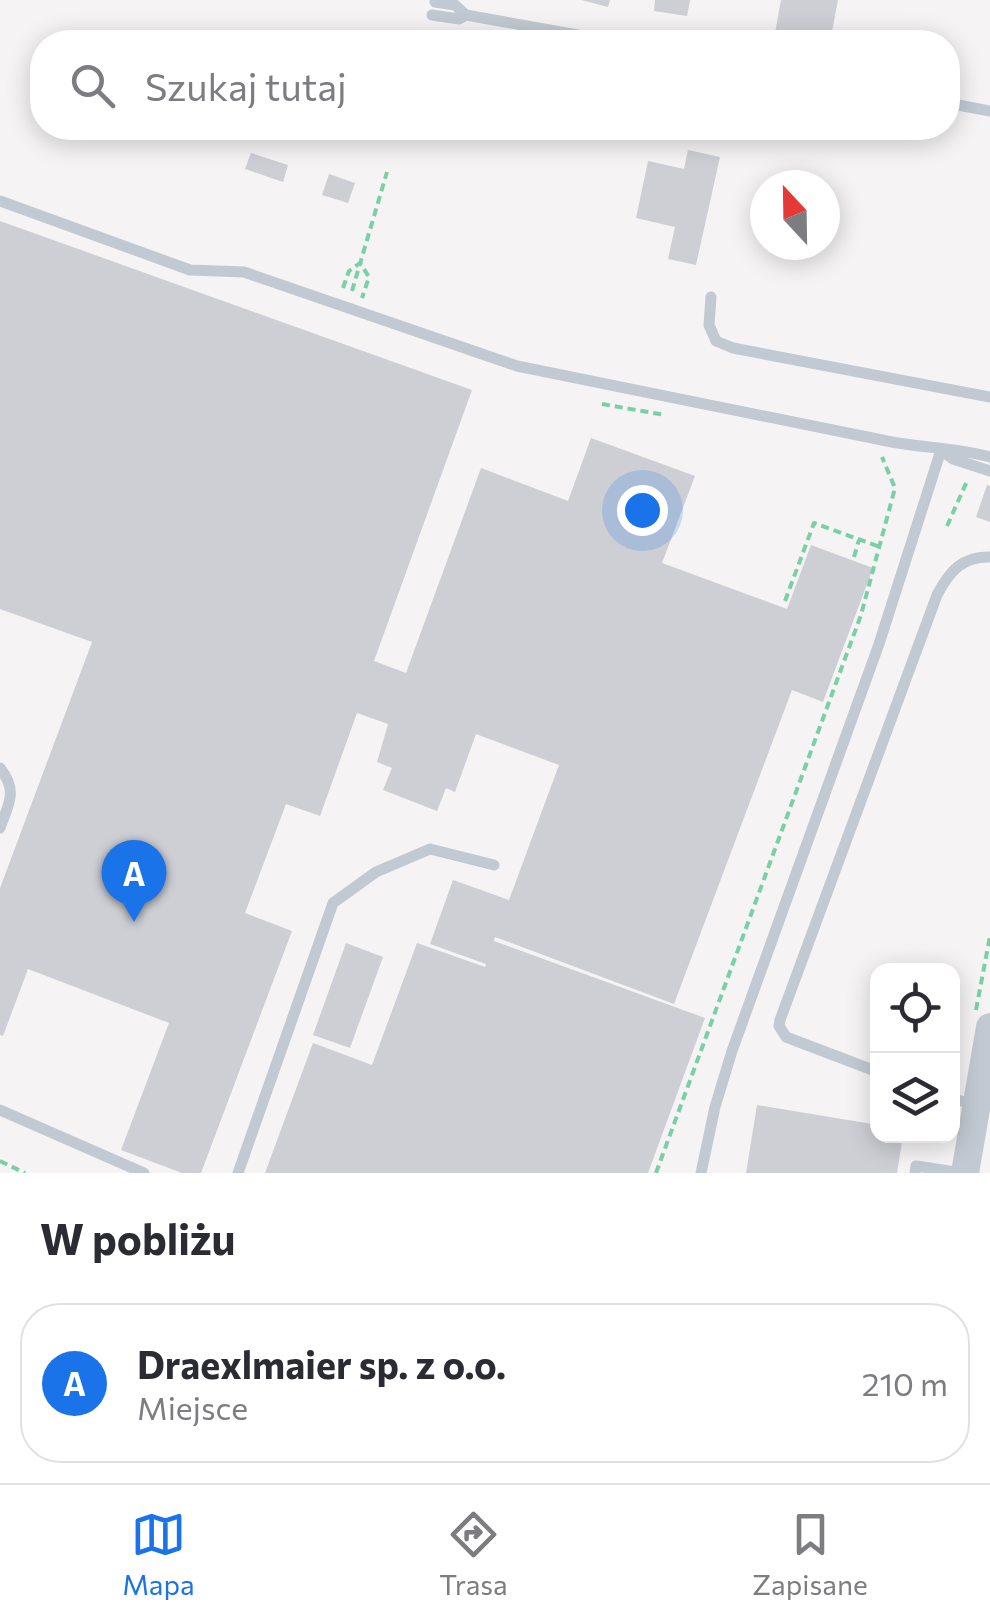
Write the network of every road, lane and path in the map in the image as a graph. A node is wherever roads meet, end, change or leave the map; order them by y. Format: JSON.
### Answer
{"nodes":[{"id":1,"x":434,"y":9,"type":"dead end"},
{"id":2,"x":550,"y":30,"type":"edge"},
{"id":3,"x":960,"y":105,"type":"edge"},
{"id":4,"x":990,"y":110,"type":"edge"},
{"id":5,"x":386,"y":172,"type":"dead end"},
{"id":6,"x":0,"y":200,"type":"edge"},
{"id":7,"x":360,"y":263,"type":"junction"},
{"id":8,"x":339,"y":297,"type":"dead end"},
{"id":9,"x":711,"y":297,"type":"dead end"},
{"id":10,"x":349,"y":300,"type":"dead end"},
{"id":11,"x":360,"y":304,"type":"dead end"},
{"id":12,"x":990,"y":397,"type":"edge"},
{"id":13,"x":602,"y":404,"type":"dead end"},
{"id":14,"x":678,"y":417,"type":"dead end"},
{"id":15,"x":892,"y":442,"type":"junction"},
{"id":16,"x":941,"y":450,"type":"junction"},
{"id":17,"x":990,"y":457,"type":"edge"},
{"id":18,"x":990,"y":470,"type":"edge"},
{"id":19,"x":979,"y":480,"type":"dead end"},
{"id":20,"x":948,"y":526,"type":"dead end"},
{"id":21,"x":859,"y":540,"type":"junction"},
{"id":22,"x":880,"y":548,"type":"junction"},
{"id":23,"x":854,"y":556,"type":"dead end"},
{"id":24,"x":990,"y":557,"type":"edge"},
{"id":25,"x":786,"y":601,"type":"dead end"},
{"id":26,"x":0,"y":768,"type":"edge"},
{"id":27,"x":0,"y":828,"type":"edge"},
{"id":28,"x":494,"y":864,"type":"dead end"},
{"id":29,"x":990,"y":1028,"type":"edge"},
{"id":30,"x":870,"y":1069,"type":"edge"},
{"id":31,"x":964,"y":1101,"type":"edge"},
{"id":32,"x":0,"y":1110,"type":"edge"},
{"id":33,"x":0,"y":1162,"type":"edge"},
{"id":34,"x":24,"y":1173,"type":"edge"},
{"id":35,"x":144,"y":1173,"type":"edge"},
{"id":36,"x":238,"y":1173,"type":"edge"},
{"id":37,"x":656,"y":1173,"type":"edge"},
{"id":38,"x":701,"y":1173,"type":"edge"},
{"id":39,"x":915,"y":1173,"type":"edge"},
{"id":40,"x":964,"y":1173,"type":"edge"}],
"edges":[{"from":1,"to":2,"type":"lane"},
{"from":3,"to":4,"type":"lane"},
{"from":5,"to":7,"type":"path"},
{"from":6,"to":15,"type":"lane"},
{"from":7,"to":8,"type":"path"},
{"from":7,"to":10,"type":"path"},
{"from":7,"to":11,"type":"path"},
{"from":9,"to":12,"type":"lane"},
{"from":13,"to":14,"type":"path"},
{"from":15,"to":16,"type":"lane"},
{"from":15,"to":22,"type":"path"},
{"from":16,"to":17,"type":"lane"},
{"from":16,"to":18,"type":"lane"},
{"from":16,"to":38,"type":"lane"},
{"from":19,"to":20,"type":"path"},
{"from":21,"to":22,"type":"path"},
{"from":21,"to":23,"type":"path"},
{"from":21,"to":25,"type":"path"},
{"from":22,"to":37,"type":"path"},
{"from":24,"to":30,"type":"lane"},
{"from":26,"to":27,"type":"lane"},
{"from":28,"to":36,"type":"lane"},
{"from":29,"to":31,"type":"street"},
{"from":31,"to":40,"type":"street"},
{"from":32,"to":35,"type":"lane"},
{"from":33,"to":34,"type":"path"},
{"from":39,"to":40,"type":"lane"}]}
